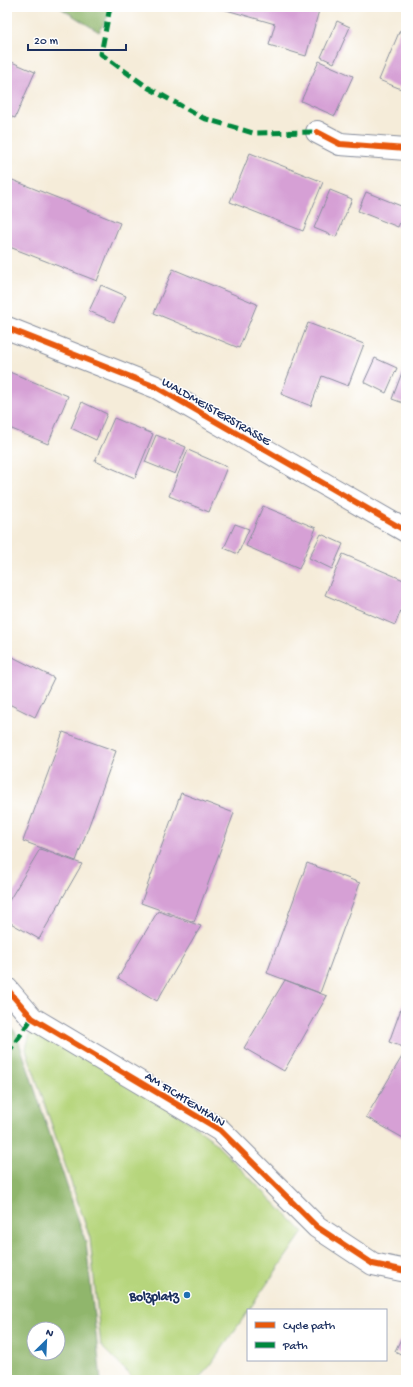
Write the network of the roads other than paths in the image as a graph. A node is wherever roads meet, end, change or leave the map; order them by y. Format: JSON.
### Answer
{"nodes":[{"id":1,"x":317,"y":132,"type":"dead end"},
{"id":2,"x":406,"y":150,"type":"edge"},
{"id":3,"x":7,"y":328,"type":"edge"},
{"id":4,"x":406,"y":531,"type":"edge"},
{"id":5,"x":7,"y":989,"type":"edge"},
{"id":6,"x":406,"y":1271,"type":"edge"}],
"edges":[{"from":1,"to":2,"type":"street"},
{"from":3,"to":4,"type":"street","name":"WALDMEISTERSTRASSE"},
{"from":5,"to":6,"type":"street","name":"AM FICHTENHAIN"}]}
